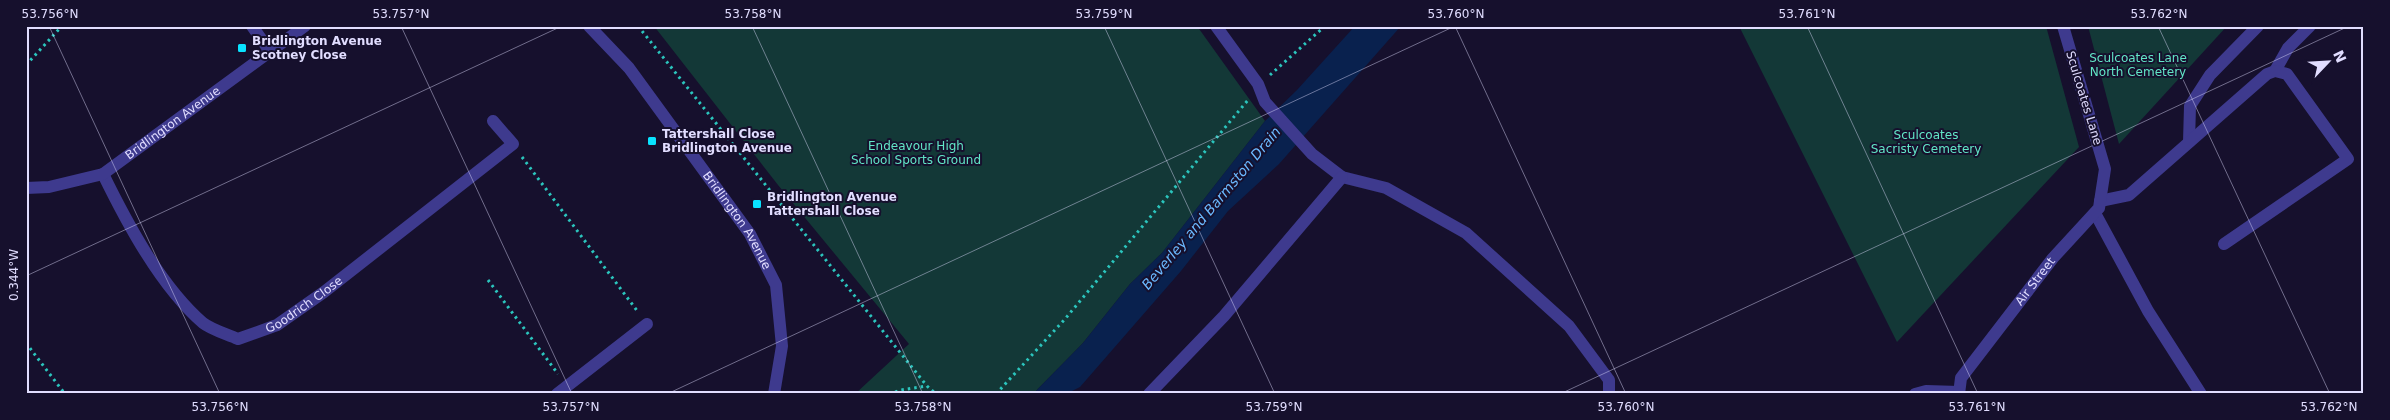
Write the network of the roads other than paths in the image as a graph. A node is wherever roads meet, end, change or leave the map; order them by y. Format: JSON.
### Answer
{"nodes":[{"id":1,"x":252,"y":26,"type":"edge"},
{"id":2,"x":305,"y":26,"type":"edge"},
{"id":3,"x":589,"y":26,"type":"edge"},
{"id":4,"x":1216,"y":26,"type":"edge"},
{"id":5,"x":2063,"y":26,"type":"edge"},
{"id":6,"x":2258,"y":26,"type":"edge"},
{"id":7,"x":2310,"y":26,"type":"edge"},
{"id":8,"x":271,"y":53,"type":"junction"},
{"id":9,"x":2275,"y":71,"type":"junction"},
{"id":10,"x":493,"y":121,"type":"dead end"},
{"id":11,"x":2189,"y":142,"type":"junction"},
{"id":12,"x":2105,"y":169,"type":"joint"},
{"id":13,"x":103,"y":174,"type":"junction"},
{"id":14,"x":1342,"y":177,"type":"junction"},
{"id":15,"x":26,"y":188,"type":"edge"},
{"id":16,"x":2100,"y":201,"type":"junction"},
{"id":17,"x":2095,"y":213,"type":"junction"},
{"id":18,"x":2224,"y":244,"type":"dead end"},
{"id":19,"x":647,"y":324,"type":"road end"},
{"id":20,"x":562,"y":390,"type":"edge"},
{"id":21,"x":1959,"y":393,"type":"edge"},
{"id":22,"x":774,"y":394,"type":"edge"},
{"id":23,"x":1149,"y":394,"type":"edge"},
{"id":24,"x":1609,"y":394,"type":"edge"},
{"id":25,"x":1915,"y":394,"type":"edge"},
{"id":26,"x":2200,"y":394,"type":"edge"}],
"edges":[{"from":1,"to":8,"type":"street"},
{"from":2,"to":8,"type":"street","name":"Bridlington Avenue"},
{"from":3,"to":22,"type":"street","name":"Bridlington Avenue"},
{"from":4,"to":14,"type":"street"},
{"from":5,"to":12,"type":"street","name":"Sculcoates Lane"},
{"from":6,"to":11,"type":"street"},
{"from":7,"to":9,"type":"street"},
{"from":8,"to":13,"type":"street","name":"Bridlington Avenue"},
{"from":9,"to":11,"type":"street"},
{"from":9,"to":18,"type":"street"},
{"from":10,"to":13,"type":"street","name":"Goodrich Close"},
{"from":11,"to":16,"type":"street"},
{"from":12,"to":16,"type":"street","name":"Air Street"},
{"from":13,"to":15,"type":"street","name":"Bridlington Avenue"},
{"from":14,"to":23,"type":"street"},
{"from":14,"to":24,"type":"street"},
{"from":16,"to":17,"type":"street","name":"Air Street"},
{"from":17,"to":21,"type":"street","name":"Air Street"},
{"from":17,"to":26,"type":"street"},
{"from":19,"to":20,"type":"street"},
{"from":21,"to":25,"type":"street"}]}
